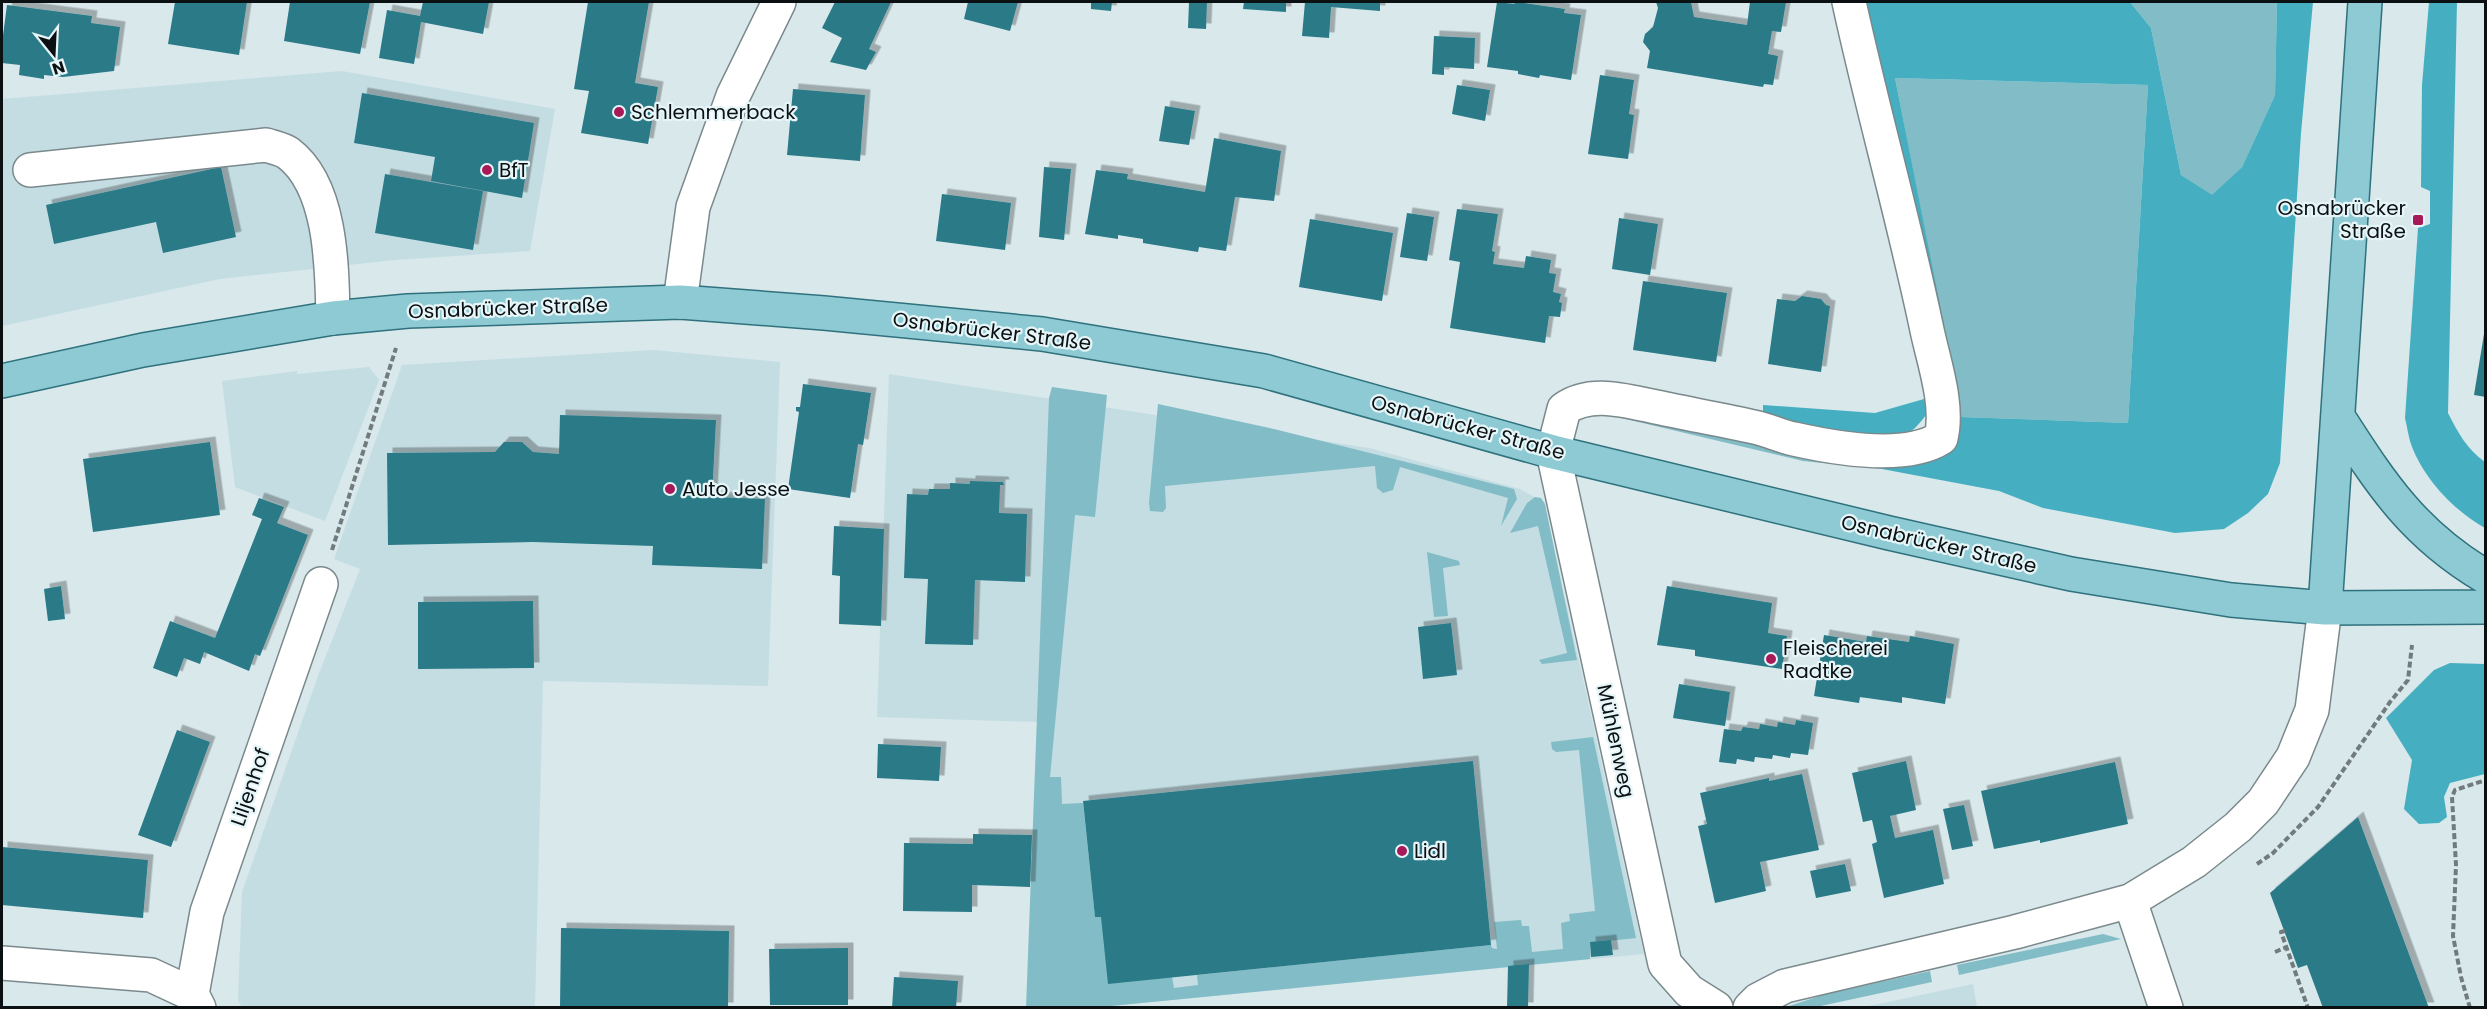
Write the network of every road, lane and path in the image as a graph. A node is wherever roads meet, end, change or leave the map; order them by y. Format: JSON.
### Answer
{"nodes":[{"id":1,"x":779,"y":2,"type":"edge"},
{"id":2,"x":1850,"y":2,"type":"edge"},
{"id":3,"x":2365,"y":2,"type":"edge"},
{"id":4,"x":30,"y":170,"type":"dead end"},
{"id":5,"x":680,"y":302,"type":"junction"},
{"id":6,"x":408,"y":311,"type":"junction"},
{"id":7,"x":333,"y":318,"type":"junction"},
{"id":8,"x":2,"y":381,"type":"edge"},
{"id":9,"x":2340,"y":420,"type":"junction"},
{"id":10,"x":1553,"y":452,"type":"junction"},
{"id":11,"x":2486,"y":577,"type":"edge"},
{"id":12,"x":321,"y":584,"type":"joint"},
{"id":13,"x":2486,"y":607,"type":"edge"},
{"id":14,"x":2325,"y":608,"type":"junction"},
{"id":15,"x":2486,"y":780,"type":"edge"},
{"id":16,"x":2130,"y":901,"type":"junction"},
{"id":17,"x":2285,"y":931,"type":"dead end"},
{"id":18,"x":2287,"y":947,"type":"junction"},
{"id":19,"x":2275,"y":952,"type":"dead end"},
{"id":20,"x":2,"y":963,"type":"edge"},
{"id":21,"x":195,"y":1001,"type":"edge"},
{"id":22,"x":2469,"y":1007,"type":"edge"},
{"id":23,"x":1716,"y":1008,"type":"edge"},
{"id":24,"x":1750,"y":1008,"type":"edge"},
{"id":25,"x":2166,"y":1008,"type":"edge"},
{"id":26,"x":2308,"y":1008,"type":"edge"}],
"edges":[{"from":1,"to":5,"type":"street"},
{"from":2,"to":10,"type":"street"},
{"from":3,"to":9,"type":"main road"},
{"from":4,"to":7,"type":"street"},
{"from":5,"to":6,"type":"main road","name":"Osnabrücker Straße"},
{"from":5,"to":10,"type":"main road","name":"Osnabrücker Straße"},
{"from":6,"to":7,"type":"main road","name":"Osnabrücker Straße"},
{"from":6,"to":12,"type":"path"},
{"from":7,"to":8,"type":"main road","name":"Osnabrücker Straße"},
{"from":9,"to":11,"type":"main road"},
{"from":9,"to":14,"type":"main road"},
{"from":10,"to":14,"type":"main road","name":"Osnabrücker Straße"},
{"from":10,"to":23,"type":"street","name":"Mühlenweg"},
{"from":12,"to":21,"type":"street","name":"Liljenhof"},
{"from":13,"to":14,"type":"main road","name":"Osnabrücker Straße"},
{"from":14,"to":16,"type":"street"},
{"from":15,"to":22,"type":"path"},
{"from":16,"to":24,"type":"street"},
{"from":16,"to":25,"type":"street"},
{"from":17,"to":18,"type":"path"},
{"from":18,"to":19,"type":"path"},
{"from":18,"to":26,"type":"path"},
{"from":20,"to":21,"type":"street"}]}
